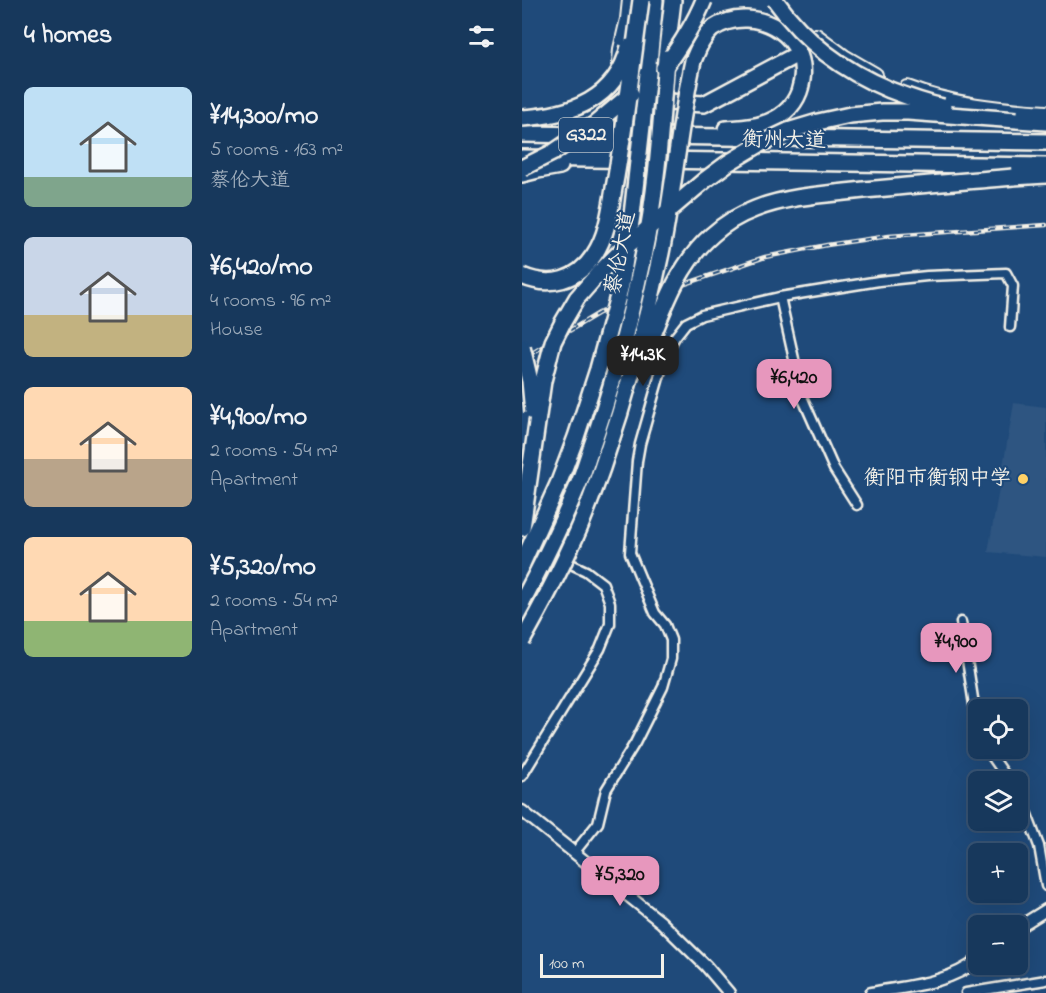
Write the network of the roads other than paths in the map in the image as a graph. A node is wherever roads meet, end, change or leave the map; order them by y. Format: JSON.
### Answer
{"nodes":[{"id":1,"x":630,"y":0,"type":"edge"},
{"id":2,"x":640,"y":0,"type":"edge"},
{"id":3,"x":655,"y":0,"type":"edge"},
{"id":4,"x":673,"y":0,"type":"edge"},
{"id":5,"x":704,"y":0,"type":"edge"},
{"id":6,"x":775,"y":0,"type":"edge"},
{"id":7,"x":783,"y":0,"type":"edge"},
{"id":8,"x":796,"y":55,"type":"dead end"},
{"id":9,"x":617,"y":99,"type":"joint"},
{"id":10,"x":1046,"y":113,"type":"edge"},
{"id":11,"x":522,"y":118,"type":"edge"},
{"id":12,"x":1017,"y":120,"type":"junction"},
{"id":13,"x":1046,"y":122,"type":"edge"},
{"id":14,"x":522,"y":134,"type":"edge"},
{"id":15,"x":650,"y":136,"type":"junction"},
{"id":16,"x":1046,"y":142,"type":"edge"},
{"id":17,"x":522,"y":158,"type":"edge"},
{"id":18,"x":595,"y":159,"type":"junction"},
{"id":19,"x":1046,"y":166,"type":"edge"},
{"id":20,"x":522,"y":168,"type":"edge"},
{"id":21,"x":522,"y":174,"type":"edge"},
{"id":22,"x":1046,"y":175,"type":"edge"},
{"id":23,"x":522,"y":276,"type":"edge"},
{"id":24,"x":780,"y":297,"type":"junction"},
{"id":25,"x":1010,"y":327,"type":"dead end"},
{"id":26,"x":522,"y":347,"type":"edge"},
{"id":27,"x":616,"y":428,"type":"junction"},
{"id":28,"x":534,"y":446,"type":"junction"},
{"id":29,"x":857,"y":505,"type":"dead end"},
{"id":30,"x":522,"y":528,"type":"edge"},
{"id":31,"x":522,"y":541,"type":"edge"},
{"id":32,"x":522,"y":564,"type":"edge"},
{"id":33,"x":522,"y":602,"type":"edge"},
{"id":34,"x":961,"y":622,"type":"dead end"},
{"id":35,"x":522,"y":641,"type":"edge"},
{"id":36,"x":973,"y":699,"type":"edge"},
{"id":37,"x":522,"y":775,"type":"edge"},
{"id":38,"x":522,"y":811,"type":"edge"},
{"id":39,"x":1028,"y":817,"type":"edge"},
{"id":40,"x":574,"y":853,"type":"junction"},
{"id":41,"x":1046,"y":886,"type":"edge"},
{"id":42,"x":1046,"y":910,"type":"edge"},
{"id":43,"x":1028,"y":921,"type":"edge"},
{"id":44,"x":968,"y":967,"type":"edge"},
{"id":45,"x":1046,"y":980,"type":"edge"},
{"id":46,"x":982,"y":992,"type":"edge"},
{"id":47,"x":729,"y":993,"type":"edge"},
{"id":48,"x":871,"y":993,"type":"edge"},
{"id":49,"x":966,"y":993,"type":"edge"}],
"edges":[{"from":1,"to":9,"type":"main road"},
{"from":2,"to":11,"type":"highway","bridge":true},
{"from":2,"to":23,"type":"highway","bridge":true},
{"from":3,"to":32,"type":"highway","name":"蔡伦大道","bridge":true},
{"from":4,"to":33,"type":"highway","name":"蔡伦大道","bridge":true},
{"from":5,"to":20,"type":"highway","bridge":true},
{"from":6,"to":12,"type":"highway","bridge":true},
{"from":7,"to":10,"type":"main road"},
{"from":8,"to":9,"type":"highway"},
{"from":12,"to":13,"type":"highway"},
{"from":12,"to":28,"type":"highway","bridge":true},
{"from":14,"to":15,"type":"highway","name":"衡州大道","number":"G322"},
{"from":15,"to":16,"type":"highway","name":"衡州大道"},
{"from":15,"to":27,"type":"highway","bridge":true},
{"from":17,"to":18,"type":"highway","name":"衡州大道","number":"G322"},
{"from":18,"to":19,"type":"highway","name":"衡州大道","number":"G322"},
{"from":18,"to":21,"type":"highway"},
{"from":22,"to":27,"type":"highway","bridge":true},
{"from":24,"to":25,"type":"street"},
{"from":24,"to":29,"type":"street"},
{"from":24,"to":40,"type":"street"},
{"from":26,"to":28,"type":"highway","bridge":true},
{"from":27,"to":35,"type":"highway","bridge":true},
{"from":28,"to":30,"type":"highway","bridge":true},
{"from":31,"to":37,"type":"street"},
{"from":34,"to":36,"type":"street"},
{"from":38,"to":40,"type":"street"},
{"from":39,"to":41,"type":"street"},
{"from":40,"to":47,"type":"street"},
{"from":42,"to":43,"type":"street"},
{"from":44,"to":48,"type":"street"},
{"from":45,"to":46,"type":"street"},
{"from":46,"to":49,"type":"street"}]}
